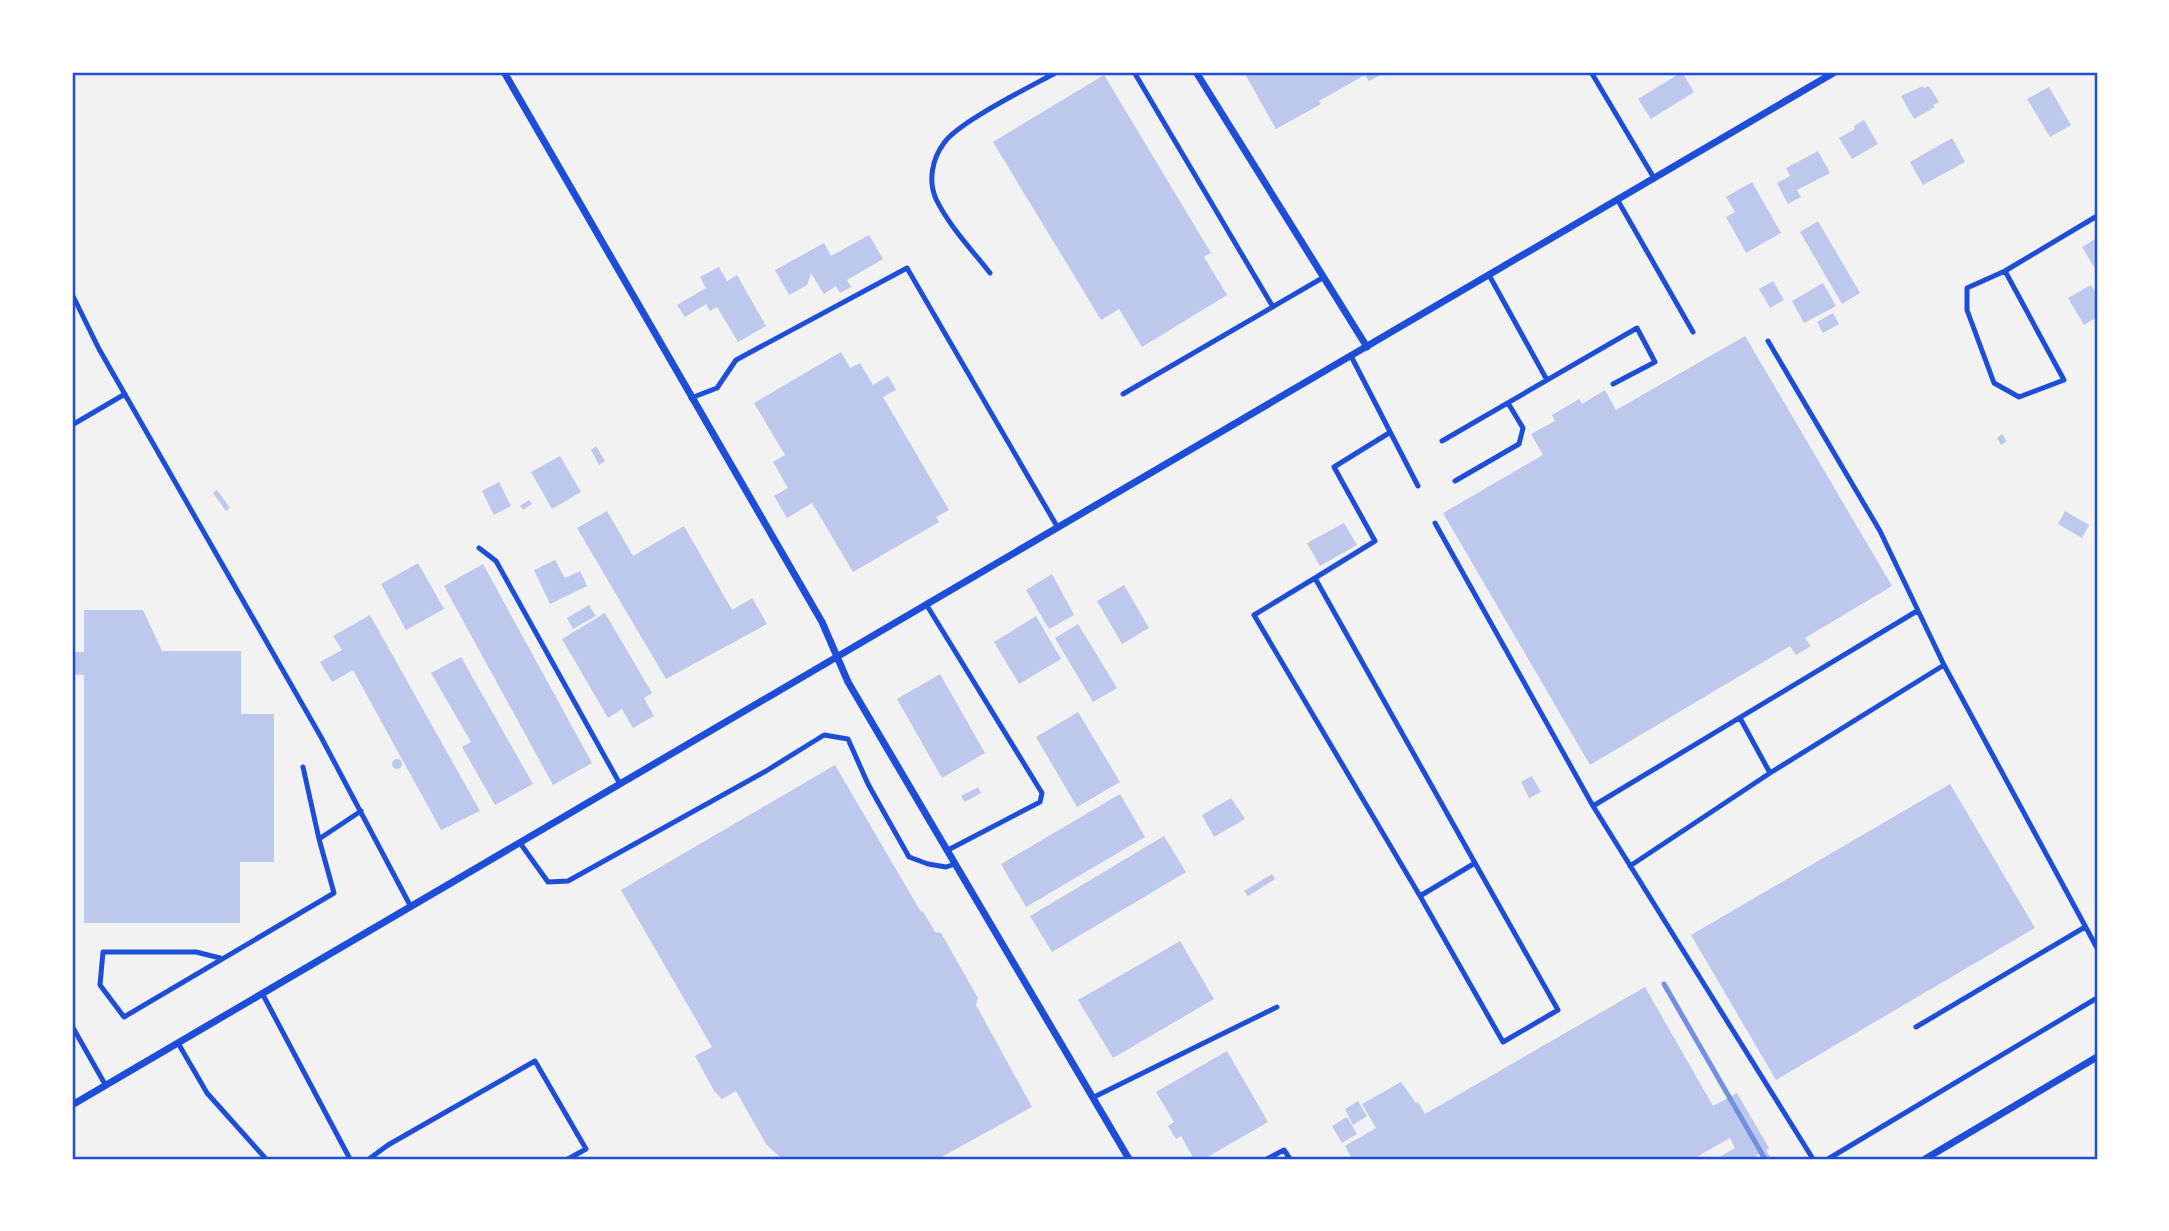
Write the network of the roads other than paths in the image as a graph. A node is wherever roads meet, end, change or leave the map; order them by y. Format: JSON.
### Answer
{"nodes":[{"id":1,"x":504,"y":72,"type":"edge"},
{"id":2,"x":1057,"y":72,"type":"edge"},
{"id":3,"x":1133,"y":72,"type":"edge"},
{"id":4,"x":1196,"y":72,"type":"edge"},
{"id":5,"x":1591,"y":72,"type":"edge"},
{"id":6,"x":1835,"y":72,"type":"edge"},
{"id":7,"x":1654,"y":178,"type":"junction"},
{"id":8,"x":1618,"y":200,"type":"junction"},
{"id":9,"x":2097,"y":216,"type":"edge"},
{"id":10,"x":2005,"y":271,"type":"junction"},
{"id":11,"x":990,"y":273,"type":"dead end"},
{"id":12,"x":1489,"y":275,"type":"junction"},
{"id":13,"x":1324,"y":277,"type":"junction"},
{"id":14,"x":72,"y":294,"type":"edge"},
{"id":15,"x":1273,"y":307,"type":"junction"},
{"id":16,"x":1693,"y":332,"type":"dead end"},
{"id":17,"x":1768,"y":341,"type":"dead end"},
{"id":18,"x":1367,"y":346,"type":"junction"},
{"id":19,"x":1351,"y":356,"type":"junction"},
{"id":20,"x":1547,"y":380,"type":"junction"},
{"id":21,"x":1613,"y":384,"type":"dead end"},
{"id":22,"x":125,"y":394,"type":"junction"},
{"id":23,"x":1123,"y":394,"type":"dead end"},
{"id":24,"x":691,"y":398,"type":"junction"},
{"id":25,"x":1508,"y":403,"type":"junction"},
{"id":26,"x":72,"y":425,"type":"edge"},
{"id":27,"x":1389,"y":433,"type":"junction"},
{"id":28,"x":1442,"y":441,"type":"dead end"},
{"id":29,"x":1455,"y":481,"type":"dead end"},
{"id":30,"x":1418,"y":486,"type":"dead end"},
{"id":31,"x":1435,"y":523,"type":"dead end"},
{"id":32,"x":1058,"y":527,"type":"junction"},
{"id":33,"x":479,"y":548,"type":"dead end"},
{"id":34,"x":1315,"y":578,"type":"junction"},
{"id":35,"x":926,"y":604,"type":"junction"},
{"id":36,"x":1917,"y":611,"type":"junction"},
{"id":37,"x":837,"y":655,"type":"junction"},
{"id":38,"x":1944,"y":666,"type":"junction"},
{"id":39,"x":1740,"y":718,"type":"junction"},
{"id":40,"x":303,"y":768,"type":"dead end"},
{"id":41,"x":1770,"y":773,"type":"junction"},
{"id":42,"x":620,"y":784,"type":"junction"},
{"id":43,"x":1594,"y":806,"type":"junction"},
{"id":44,"x":361,"y":811,"type":"junction"},
{"id":45,"x":319,"y":839,"type":"junction"},
{"id":46,"x":520,"y":843,"type":"junction"},
{"id":47,"x":948,"y":850,"type":"junction"},
{"id":48,"x":1475,"y":863,"type":"junction"},
{"id":49,"x":956,"y":864,"type":"junction"},
{"id":50,"x":1630,"y":866,"type":"junction"},
{"id":51,"x":1420,"y":896,"type":"junction"},
{"id":52,"x":411,"y":907,"type":"junction"},
{"id":53,"x":2085,"y":927,"type":"junction"},
{"id":54,"x":2097,"y":948,"type":"edge"},
{"id":55,"x":220,"y":958,"type":"junction"},
{"id":56,"x":262,"y":993,"type":"junction"},
{"id":57,"x":2097,"y":998,"type":"edge"},
{"id":58,"x":1277,"y":1007,"type":"dead end"},
{"id":59,"x":72,"y":1026,"type":"edge"},
{"id":60,"x":1916,"y":1027,"type":"dead end"},
{"id":61,"x":178,"y":1043,"type":"junction"},
{"id":62,"x":2097,"y":1057,"type":"edge"},
{"id":63,"x":106,"y":1086,"type":"junction"},
{"id":64,"x":1094,"y":1097,"type":"junction"},
{"id":65,"x":72,"y":1105,"type":"edge"},
{"id":66,"x":265,"y":1159,"type":"edge"},
{"id":67,"x":350,"y":1159,"type":"edge"},
{"id":68,"x":369,"y":1159,"type":"edge"},
{"id":69,"x":568,"y":1159,"type":"edge"},
{"id":70,"x":1129,"y":1159,"type":"edge"},
{"id":71,"x":1267,"y":1159,"type":"edge"},
{"id":72,"x":1290,"y":1159,"type":"edge"},
{"id":73,"x":1812,"y":1159,"type":"edge"},
{"id":74,"x":1828,"y":1159,"type":"edge"},
{"id":75,"x":1924,"y":1159,"type":"edge"}],
"edges":[{"from":1,"to":24,"type":"street"},
{"from":2,"to":11,"type":"lane"},
{"from":3,"to":15,"type":"lane"},
{"from":4,"to":13,"type":"street"},
{"from":5,"to":7,"type":"lane"},
{"from":6,"to":7,"type":"street"},
{"from":7,"to":8,"type":"street"},
{"from":8,"to":12,"type":"street"},
{"from":8,"to":16,"type":"lane"},
{"from":9,"to":10,"type":"lane"},
{"from":10,"to":10,"type":"lane"},
{"from":12,"to":18,"type":"street"},
{"from":12,"to":20,"type":"lane"},
{"from":13,"to":15,"type":"lane"},
{"from":13,"to":18,"type":"street"},
{"from":14,"to":22,"type":"lane"},
{"from":15,"to":23,"type":"lane"},
{"from":17,"to":36,"type":"lane"},
{"from":18,"to":19,"type":"street"},
{"from":19,"to":27,"type":"lane"},
{"from":19,"to":32,"type":"street"},
{"from":20,"to":21,"type":"lane"},
{"from":20,"to":25,"type":"lane"},
{"from":22,"to":26,"type":"lane"},
{"from":22,"to":44,"type":"lane"},
{"from":24,"to":32,"type":"lane"},
{"from":24,"to":37,"type":"street"},
{"from":25,"to":28,"type":"lane"},
{"from":25,"to":29,"type":"lane"},
{"from":27,"to":30,"type":"lane"},
{"from":27,"to":34,"type":"lane"},
{"from":31,"to":43,"type":"lane"},
{"from":32,"to":35,"type":"street"},
{"from":33,"to":42,"type":"lane"},
{"from":34,"to":48,"type":"lane"},
{"from":34,"to":51,"type":"lane"},
{"from":35,"to":37,"type":"street"},
{"from":35,"to":47,"type":"lane"},
{"from":36,"to":38,"type":"lane"},
{"from":36,"to":39,"type":"lane"},
{"from":37,"to":42,"type":"street"},
{"from":37,"to":47,"type":"street"},
{"from":38,"to":41,"type":"lane"},
{"from":38,"to":53,"type":"lane"},
{"from":39,"to":41,"type":"lane"},
{"from":39,"to":43,"type":"lane"},
{"from":40,"to":45,"type":"lane"},
{"from":41,"to":50,"type":"lane"},
{"from":42,"to":46,"type":"street"},
{"from":43,"to":50,"type":"lane"},
{"from":44,"to":45,"type":"lane"},
{"from":44,"to":52,"type":"lane"},
{"from":45,"to":55,"type":"lane"},
{"from":46,"to":49,"type":"lane"},
{"from":46,"to":52,"type":"street"},
{"from":47,"to":49,"type":"street"},
{"from":48,"to":51,"type":"lane"},
{"from":48,"to":51,"type":"lane"},
{"from":49,"to":64,"type":"street"},
{"from":50,"to":73,"type":"lane"},
{"from":52,"to":56,"type":"street"},
{"from":53,"to":54,"type":"lane"},
{"from":53,"to":60,"type":"lane"},
{"from":55,"to":55,"type":"lane"},
{"from":56,"to":61,"type":"street"},
{"from":56,"to":67,"type":"lane"},
{"from":57,"to":74,"type":"lane"},
{"from":58,"to":64,"type":"lane"},
{"from":59,"to":63,"type":"lane"},
{"from":61,"to":63,"type":"street"},
{"from":61,"to":66,"type":"lane"},
{"from":62,"to":75,"type":"street"},
{"from":63,"to":65,"type":"street"},
{"from":64,"to":70,"type":"street"},
{"from":68,"to":69,"type":"lane"},
{"from":71,"to":72,"type":"lane"}]}
